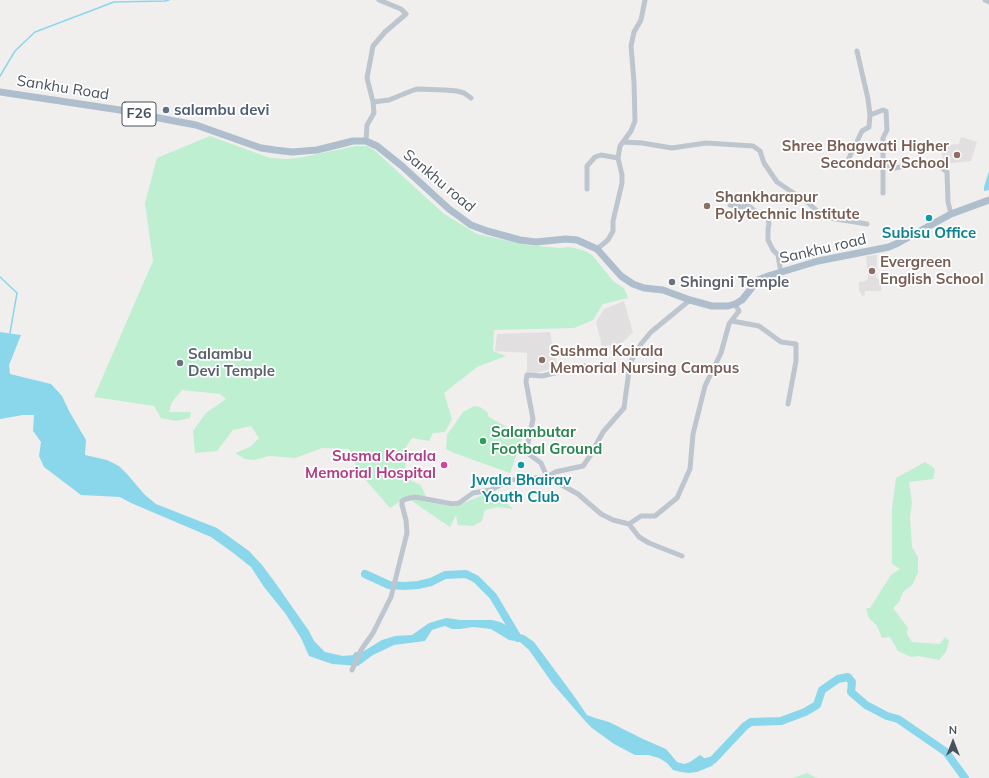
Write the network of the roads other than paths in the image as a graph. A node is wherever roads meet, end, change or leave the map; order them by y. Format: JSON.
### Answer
{"nodes":[{"id":1,"x":379,"y":0,"type":"edge"},
{"id":2,"x":645,"y":0,"type":"edge"},
{"id":3,"x":985,"y":0,"type":"edge"},
{"id":4,"x":989,"y":2,"type":"edge"},
{"id":5,"x":857,"y":51,"type":"dead end"},
{"id":6,"x":0,"y":92,"type":"edge"},
{"id":7,"x":471,"y":98,"type":"dead end"},
{"id":8,"x":373,"y":102,"type":"junction"},
{"id":9,"x":870,"y":115,"type":"junction"},
{"id":10,"x":366,"y":141,"type":"junction"},
{"id":11,"x":623,"y":142,"type":"junction"},
{"id":12,"x":618,"y":158,"type":"junction"},
{"id":13,"x":849,"y":158,"type":"dead end"},
{"id":14,"x":871,"y":164,"type":"dead end"},
{"id":15,"x":882,"y":165,"type":"junction"},
{"id":16,"x":587,"y":188,"type":"dead end"},
{"id":17,"x":883,"y":193,"type":"dead end"},
{"id":18,"x":989,"y":200,"type":"edge"},
{"id":19,"x":730,"y":205,"type":"dead end"},
{"id":20,"x":951,"y":214,"type":"junction"},
{"id":21,"x":867,"y":224,"type":"dead end"},
{"id":22,"x":597,"y":249,"type":"junction"},
{"id":23,"x":781,"y":273,"type":"junction"},
{"id":24,"x":690,"y":300,"type":"junction"},
{"id":25,"x":735,"y":304,"type":"junction"},
{"id":26,"x":732,"y":321,"type":"junction"},
{"id":27,"x":585,"y":366,"type":"dead end"},
{"id":28,"x":788,"y":404,"type":"dead end"},
{"id":29,"x":547,"y":477,"type":"junction"},
{"id":30,"x":629,"y":524,"type":"junction"},
{"id":31,"x":682,"y":556,"type":"dead end"},
{"id":32,"x":352,"y":670,"type":"dead end"}],
"edges":[{"from":1,"to":8,"type":"street"},
{"from":2,"to":11,"type":"street"},
{"from":3,"to":4,"type":"street"},
{"from":5,"to":9,"type":"street"},
{"from":6,"to":10,"type":"main road","name":"Sankhu Road","number":"F26"},
{"from":7,"to":8,"type":"street"},
{"from":8,"to":10,"type":"street"},
{"from":9,"to":13,"type":"street"},
{"from":9,"to":15,"type":"street"},
{"from":10,"to":22,"type":"main road","name":"Sankhu road"},
{"from":11,"to":12,"type":"street"},
{"from":11,"to":21,"type":"street"},
{"from":12,"to":16,"type":"street"},
{"from":12,"to":22,"type":"street"},
{"from":14,"to":15,"type":"street"},
{"from":15,"to":17,"type":"street"},
{"from":15,"to":20,"type":"street"},
{"from":18,"to":20,"type":"main road","name":"Sankhu road"},
{"from":19,"to":23,"type":"street"},
{"from":20,"to":23,"type":"main road","name":"Sankhu road"},
{"from":22,"to":24,"type":"main road","name":"Sankhu road"},
{"from":23,"to":25,"type":"main road","name":"Sankhu road"},
{"from":24,"to":25,"type":"main road","name":"Sankhu road"},
{"from":24,"to":29,"type":"street"},
{"from":25,"to":26,"type":"street"},
{"from":26,"to":28,"type":"street"},
{"from":26,"to":30,"type":"street"},
{"from":27,"to":29,"type":"street"},
{"from":29,"to":30,"type":"street"},
{"from":29,"to":32,"type":"street"},
{"from":30,"to":31,"type":"street"}]}
